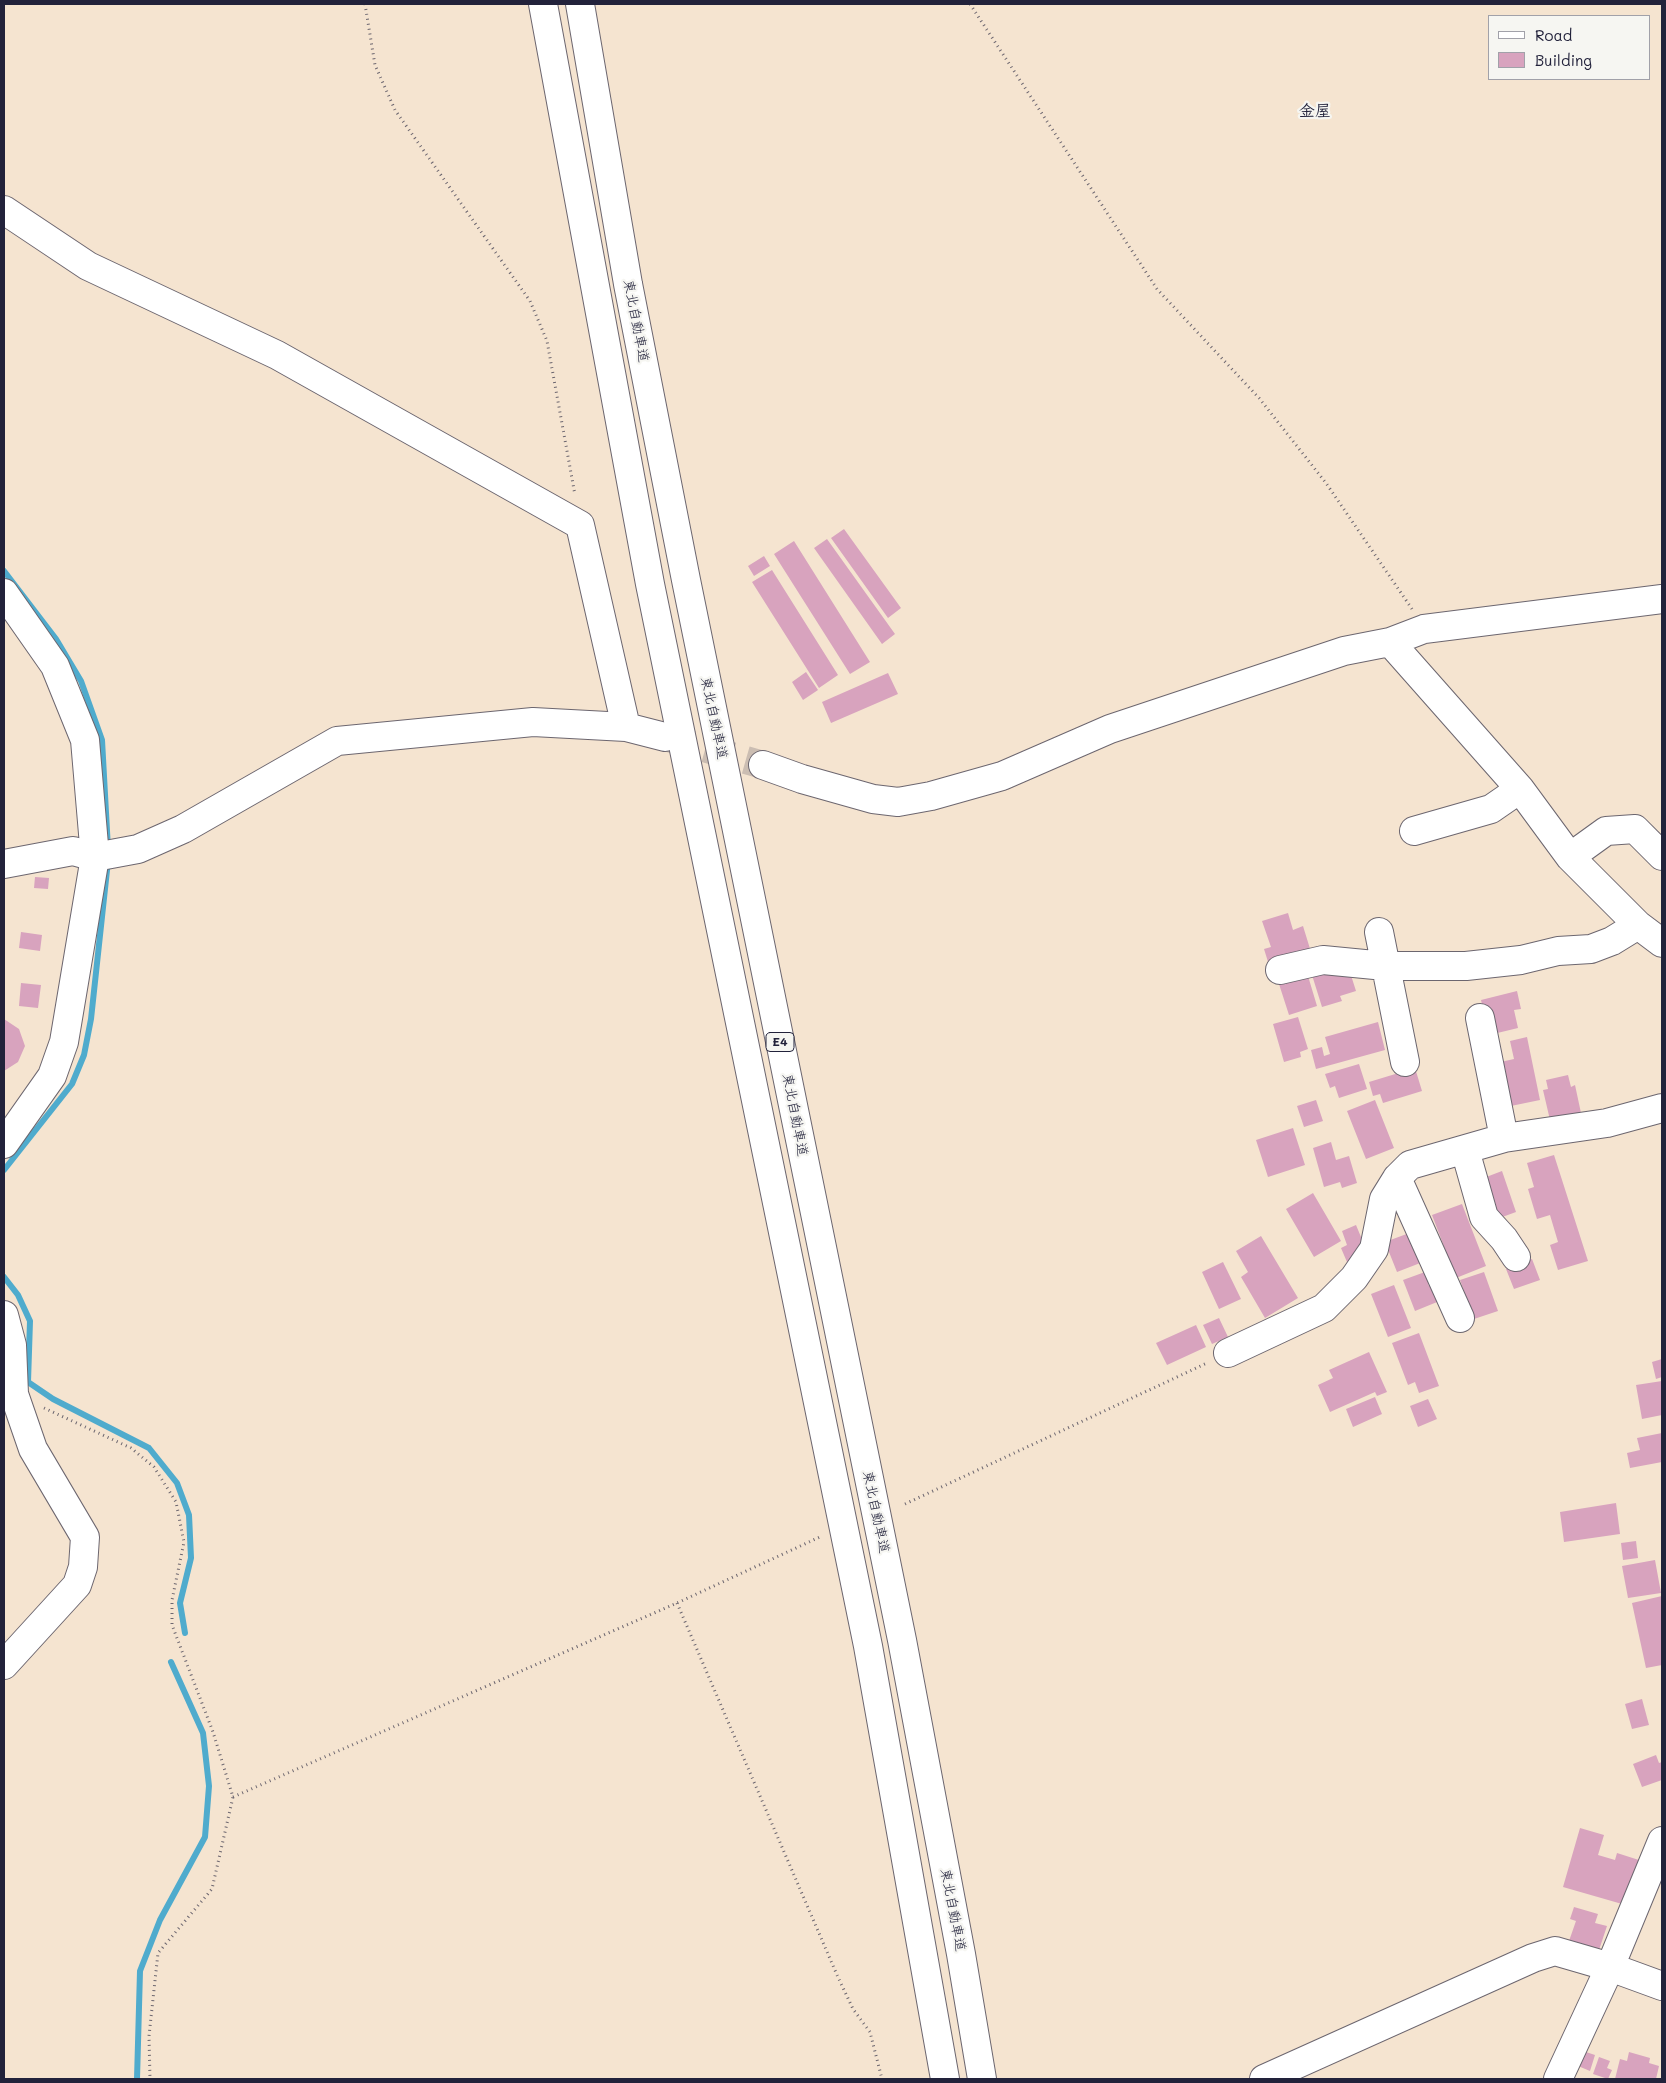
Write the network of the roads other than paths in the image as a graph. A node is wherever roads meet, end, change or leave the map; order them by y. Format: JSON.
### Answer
{"nodes":[{"id":1,"x":543,"y":4,"type":"edge"},
{"id":2,"x":580,"y":4,"type":"edge"},
{"id":3,"x":4,"y":210,"type":"edge"},
{"id":4,"x":4,"y":593,"type":"edge"},
{"id":5,"x":1662,"y":599,"type":"edge"},
{"id":6,"x":1390,"y":642,"type":"junction"},
{"id":7,"x":626,"y":727,"type":"junction"},
{"id":8,"x":664,"y":736,"type":"tunnel mouth"},
{"id":9,"x":764,"y":765,"type":"tunnel mouth"},
{"id":10,"x":1520,"y":788,"type":"junction"},
{"id":11,"x":1414,"y":831,"type":"dead end"},
{"id":12,"x":104,"y":856,"type":"junction"},
{"id":13,"x":1662,"y":856,"type":"edge"},
{"id":14,"x":1570,"y":857,"type":"junction"},
{"id":15,"x":4,"y":864,"type":"edge"},
{"id":16,"x":1638,"y":925,"type":"junction"},
{"id":17,"x":1379,"y":932,"type":"dead end"},
{"id":18,"x":1662,"y":943,"type":"edge"},
{"id":19,"x":1385,"y":966,"type":"junction"},
{"id":20,"x":1280,"y":970,"type":"dead end"},
{"id":21,"x":1480,"y":1018,"type":"dead end"},
{"id":22,"x":1405,"y":1062,"type":"dead end"},
{"id":23,"x":1662,"y":1108,"type":"edge"},
{"id":24,"x":1504,"y":1138,"type":"junction"},
{"id":25,"x":4,"y":1144,"type":"edge"},
{"id":26,"x":1465,"y":1150,"type":"junction"},
{"id":27,"x":1397,"y":1178,"type":"junction"},
{"id":28,"x":1516,"y":1258,"type":"dead end"},
{"id":29,"x":4,"y":1315,"type":"edge"},
{"id":30,"x":1460,"y":1318,"type":"dead end"},
{"id":31,"x":1228,"y":1353,"type":"road end"},
{"id":32,"x":4,"y":1665,"type":"edge"},
{"id":33,"x":1662,"y":1841,"type":"edge"},
{"id":34,"x":1610,"y":1967,"type":"junction"},
{"id":35,"x":1662,"y":1986,"type":"edge"},
{"id":36,"x":945,"y":2079,"type":"edge"},
{"id":37,"x":982,"y":2079,"type":"edge"},
{"id":38,"x":1264,"y":2079,"type":"edge"},
{"id":39,"x":1558,"y":2079,"type":"edge"}],
"edges":[{"from":1,"to":36,"type":"main road","number":"E4"},
{"from":2,"to":37,"type":"main road","name":"東北自動車道","number":"E4"},
{"from":3,"to":7,"type":"main road"},
{"from":4,"to":12,"type":"main road"},
{"from":5,"to":6,"type":"main road"},
{"from":6,"to":9,"type":"main road"},
{"from":6,"to":10,"type":"main road"},
{"from":7,"to":8,"type":"main road"},
{"from":7,"to":12,"type":"main road"},
{"from":10,"to":11,"type":"main road"},
{"from":10,"to":14,"type":"main road"},
{"from":12,"to":15,"type":"main road"},
{"from":12,"to":25,"type":"main road"},
{"from":13,"to":14,"type":"main road"},
{"from":14,"to":16,"type":"main road"},
{"from":16,"to":18,"type":"main road"},
{"from":16,"to":19,"type":"main road"},
{"from":17,"to":19,"type":"main road"},
{"from":19,"to":20,"type":"main road"},
{"from":19,"to":22,"type":"main road"},
{"from":21,"to":24,"type":"main road"},
{"from":23,"to":24,"type":"main road"},
{"from":24,"to":26,"type":"main road"},
{"from":26,"to":27,"type":"main road"},
{"from":26,"to":28,"type":"main road"},
{"from":27,"to":30,"type":"main road"},
{"from":27,"to":31,"type":"main road"},
{"from":29,"to":32,"type":"main road"},
{"from":33,"to":34,"type":"main road"},
{"from":34,"to":35,"type":"main road"},
{"from":34,"to":38,"type":"main road"},
{"from":34,"to":39,"type":"main road"}]}
